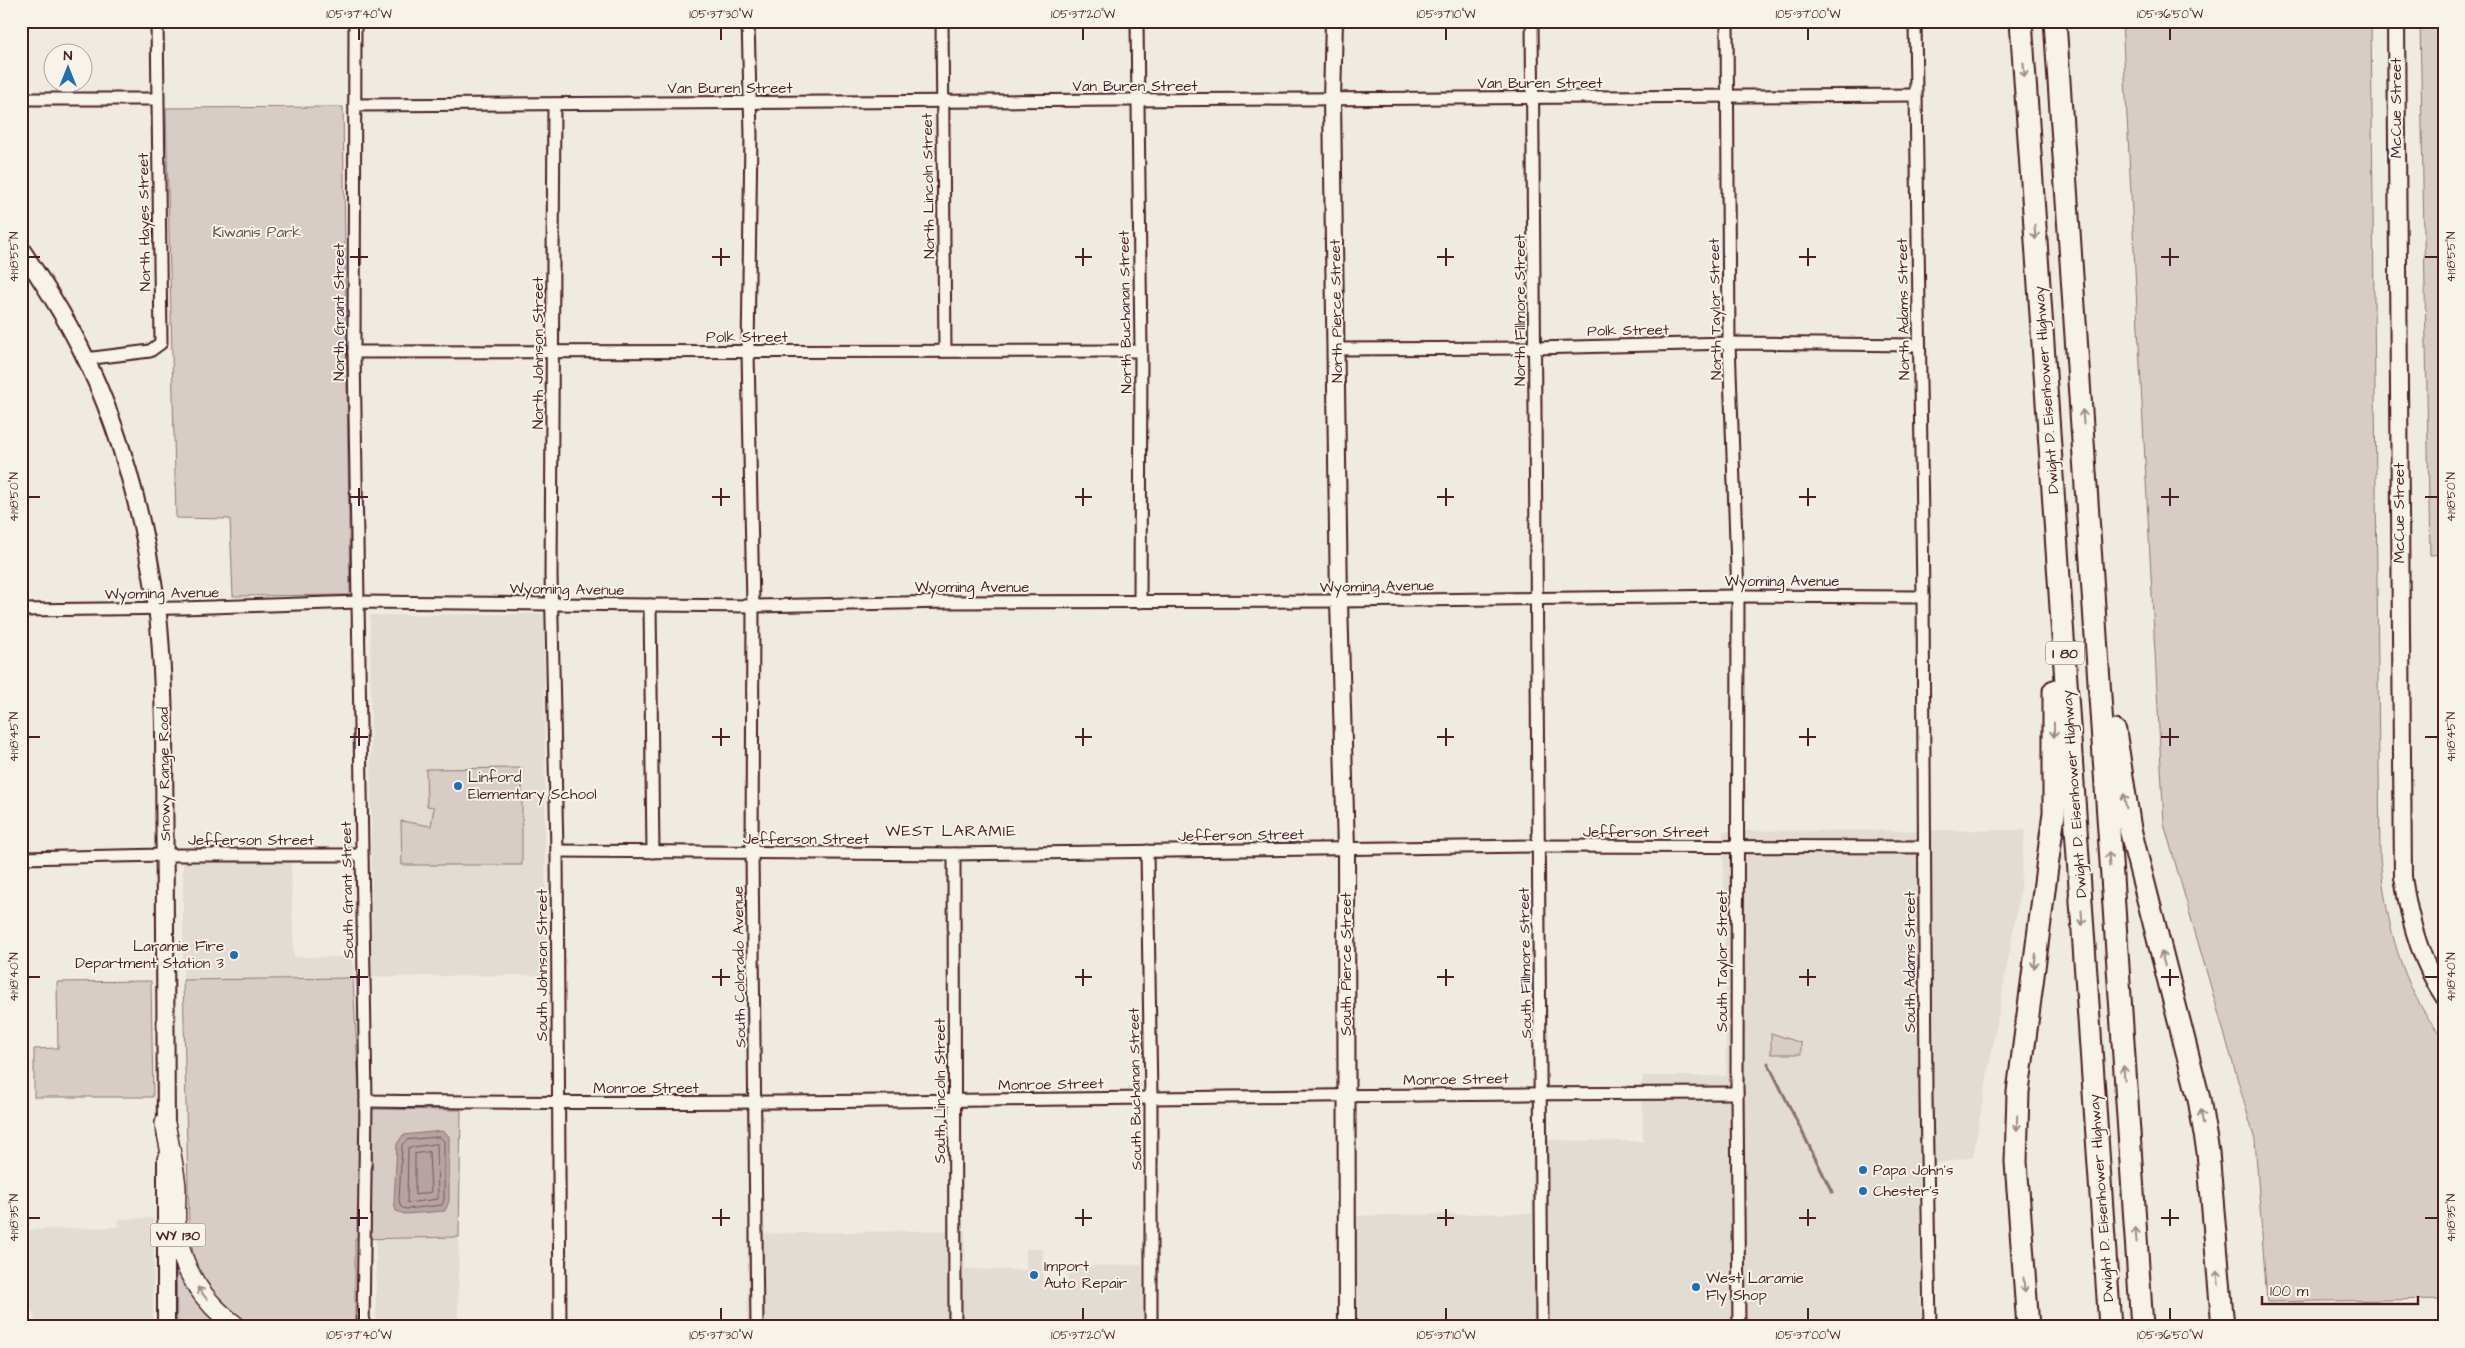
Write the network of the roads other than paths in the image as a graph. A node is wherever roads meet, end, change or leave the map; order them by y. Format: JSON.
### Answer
{"nodes":[{"id":1,"x":157,"y":21,"type":"edge"},
{"id":2,"x":355,"y":21,"type":"edge"},
{"id":3,"x":748,"y":21,"type":"edge"},
{"id":4,"x":942,"y":21,"type":"edge"},
{"id":5,"x":1137,"y":21,"type":"edge"},
{"id":6,"x":1334,"y":21,"type":"edge"},
{"id":7,"x":1532,"y":21,"type":"edge"},
{"id":8,"x":1727,"y":21,"type":"edge"},
{"id":9,"x":1915,"y":21,"type":"edge"},
{"id":10,"x":2020,"y":21,"type":"edge"},
{"id":11,"x":2055,"y":21,"type":"edge"},
{"id":12,"x":2396,"y":21,"type":"edge"},
{"id":13,"x":1915,"y":95,"type":"junction"},
{"id":14,"x":1727,"y":97,"type":"junction"},
{"id":15,"x":157,"y":98,"type":"junction"},
{"id":16,"x":1533,"y":98,"type":"junction"},
{"id":17,"x":21,"y":100,"type":"edge"},
{"id":18,"x":942,"y":100,"type":"junction"},
{"id":19,"x":1332,"y":100,"type":"junction"},
{"id":20,"x":1136,"y":102,"type":"junction"},
{"id":21,"x":554,"y":104,"type":"junction"},
{"id":22,"x":750,"y":104,"type":"junction"},
{"id":23,"x":355,"y":105,"type":"junction"},
{"id":24,"x":21,"y":249,"type":"edge"},
{"id":25,"x":1729,"y":343,"type":"junction"},
{"id":26,"x":1919,"y":345,"type":"junction"},
{"id":27,"x":1535,"y":348,"type":"junction"},
{"id":28,"x":1337,"y":349,"type":"junction"},
{"id":29,"x":945,"y":350,"type":"junction"},
{"id":30,"x":1141,"y":351,"type":"junction"},
{"id":31,"x":354,"y":352,"type":"junction"},
{"id":32,"x":553,"y":352,"type":"junction"},
{"id":33,"x":748,"y":352,"type":"junction"},
{"id":34,"x":85,"y":359,"type":"junction"},
{"id":35,"x":2085,"y":446,"type":"junction"},
{"id":36,"x":2055,"y":506,"type":"junction"},
{"id":37,"x":1738,"y":596,"type":"junction"},
{"id":38,"x":1923,"y":597,"type":"junction"},
{"id":39,"x":1536,"y":599,"type":"junction"},
{"id":40,"x":1339,"y":601,"type":"junction"},
{"id":41,"x":359,"y":602,"type":"junction"},
{"id":42,"x":1140,"y":602,"type":"junction"},
{"id":43,"x":551,"y":603,"type":"junction"},
{"id":44,"x":650,"y":605,"type":"junction"},
{"id":45,"x":753,"y":606,"type":"junction"},
{"id":46,"x":157,"y":608,"type":"junction"},
{"id":47,"x":21,"y":610,"type":"edge"},
{"id":48,"x":1538,"y":846,"type":"junction"},
{"id":49,"x":1924,"y":847,"type":"junction"},
{"id":50,"x":1738,"y":848,"type":"junction"},
{"id":51,"x":1346,"y":849,"type":"junction"},
{"id":52,"x":557,"y":851,"type":"junction"},
{"id":53,"x":1147,"y":851,"type":"junction"},
{"id":54,"x":653,"y":852,"type":"junction"},
{"id":55,"x":752,"y":853,"type":"junction"},
{"id":56,"x":954,"y":854,"type":"junction"},
{"id":57,"x":164,"y":855,"type":"junction"},
{"id":58,"x":362,"y":855,"type":"junction"},
{"id":59,"x":21,"y":858,"type":"edge"},
{"id":60,"x":2444,"y":997,"type":"edge"},
{"id":61,"x":1542,"y":1093,"type":"junction"},
{"id":62,"x":1737,"y":1093,"type":"junction"},
{"id":63,"x":1346,"y":1096,"type":"junction"},
{"id":64,"x":1151,"y":1098,"type":"junction"},
{"id":65,"x":955,"y":1100,"type":"junction"},
{"id":66,"x":366,"y":1101,"type":"junction"},
{"id":67,"x":558,"y":1104,"type":"junction"},
{"id":68,"x":756,"y":1104,"type":"junction"},
{"id":69,"x":166,"y":1123,"type":"junction"},
{"id":70,"x":21,"y":1321,"type":"edge"},
{"id":71,"x":23,"y":1327,"type":"edge"},
{"id":72,"x":166,"y":1327,"type":"edge"},
{"id":73,"x":237,"y":1327,"type":"edge"},
{"id":74,"x":364,"y":1327,"type":"edge"},
{"id":75,"x":560,"y":1327,"type":"edge"},
{"id":76,"x":757,"y":1327,"type":"edge"},
{"id":77,"x":955,"y":1327,"type":"edge"},
{"id":78,"x":1151,"y":1327,"type":"edge"},
{"id":79,"x":1347,"y":1327,"type":"edge"},
{"id":80,"x":1542,"y":1327,"type":"edge"},
{"id":81,"x":1739,"y":1327,"type":"edge"},
{"id":82,"x":1930,"y":1327,"type":"edge"},
{"id":83,"x":2028,"y":1327,"type":"edge"},
{"id":84,"x":2110,"y":1327,"type":"edge"},
{"id":85,"x":2142,"y":1327,"type":"edge"},
{"id":86,"x":2223,"y":1327,"type":"edge"}],
"edges":[{"from":1,"to":15,"type":"street","name":"North Hayes Street"},
{"from":2,"to":23,"type":"street","name":"North Grant Street"},
{"from":3,"to":22,"type":"street","name":"South Colorado Avenue"},
{"from":4,"to":18,"type":"street","name":"North Lincoln Street"},
{"from":5,"to":20,"type":"street","name":"North Buchanan Street"},
{"from":6,"to":19,"type":"main road","name":"North Pierce Street"},
{"from":7,"to":16,"type":"street","name":"North Fillmore Street"},
{"from":8,"to":14,"type":"street","name":"North Taylor Street"},
{"from":9,"to":13,"type":"street","name":"North Adams Street"},
{"from":10,"to":36,"type":"highway","name":"Dwight D. Eisenhower Highway","number":"I 80","one_way":true},
{"from":35,"to":11,"type":"highway","name":"Dwight D. Eisenhower Highway","number":"I 80","one_way":true},
{"from":12,"to":60,"type":"main road","name":"McCue Street"},
{"from":13,"to":14,"type":"street","name":"Van Buren Street"},
{"from":13,"to":26,"type":"street","name":"North Adams Street"},
{"from":14,"to":16,"type":"street","name":"Van Buren Street"},
{"from":14,"to":25,"type":"street","name":"North Taylor Street"},
{"from":15,"to":17,"type":"street"},
{"from":15,"to":34,"type":"street","name":"North Hayes Street"},
{"from":16,"to":19,"type":"street","name":"Van Buren Street"},
{"from":16,"to":27,"type":"street","name":"North Fillmore Street"},
{"from":18,"to":20,"type":"street","name":"Van Buren Street"},
{"from":18,"to":22,"type":"street","name":"Van Buren Street"},
{"from":18,"to":29,"type":"street","name":"North Lincoln Street"},
{"from":19,"to":20,"type":"street","name":"Van Buren Street"},
{"from":19,"to":28,"type":"main road","name":"North Pierce Street"},
{"from":20,"to":30,"type":"street","name":"North Buchanan Street"},
{"from":21,"to":22,"type":"street","name":"Van Buren Street"},
{"from":21,"to":23,"type":"street","name":"Van Buren Street"},
{"from":21,"to":32,"type":"street","name":"North Johnson Street"},
{"from":22,"to":33,"type":"street","name":"South Colorado Avenue"},
{"from":23,"to":31,"type":"street","name":"North Grant Street"},
{"from":24,"to":34,"type":"main road","name":"Snowy Range Road","number":"WY 130"},
{"from":25,"to":26,"type":"street","name":"Polk Street"},
{"from":25,"to":27,"type":"street","name":"Polk Street"},
{"from":25,"to":37,"type":"street","name":"North Taylor Street"},
{"from":26,"to":38,"type":"street","name":"North Adams Street"},
{"from":27,"to":28,"type":"street","name":"Polk Street"},
{"from":27,"to":39,"type":"street","name":"North Fillmore Street"},
{"from":28,"to":40,"type":"main road","name":"North Pierce Street"},
{"from":29,"to":30,"type":"street","name":"Polk Street"},
{"from":29,"to":33,"type":"street","name":"Polk Street"},
{"from":30,"to":42,"type":"street","name":"North Buchanan Street"},
{"from":31,"to":32,"type":"street","name":"Polk Street"},
{"from":31,"to":41,"type":"street","name":"North Grant Street"},
{"from":32,"to":33,"type":"street","name":"Polk Street"},
{"from":32,"to":43,"type":"street","name":"North Johnson Street"},
{"from":33,"to":45,"type":"street","name":"South Colorado Avenue"},
{"from":34,"to":46,"type":"main road","name":"Snowy Range Road","number":"WY 130"},
{"from":85,"to":35,"type":"highway","name":"Dwight D. Eisenhower Highway","number":"I 80","one_way":true},
{"from":86,"to":35,"type":"highway","one_way":true},
{"from":36,"to":83,"type":"highway","one_way":true},
{"from":36,"to":84,"type":"highway","name":"Dwight D. Eisenhower Highway","number":"I 80","one_way":true},
{"from":37,"to":38,"type":"street","name":"Wyoming Avenue"},
{"from":37,"to":39,"type":"street","name":"Wyoming Avenue"},
{"from":37,"to":50,"type":"street","name":"South Taylor Street"},
{"from":38,"to":49,"type":"street","name":"South Adams Street"},
{"from":39,"to":40,"type":"street","name":"Wyoming Avenue"},
{"from":39,"to":48,"type":"street","name":"South Fillmore Street"},
{"from":40,"to":42,"type":"street","name":"Wyoming Avenue"},
{"from":40,"to":51,"type":"main road","name":"South Pierce Street"},
{"from":41,"to":43,"type":"street","name":"Wyoming Avenue"},
{"from":41,"to":46,"type":"street","name":"Wyoming Avenue"},
{"from":41,"to":58,"type":"street","name":"South Grant Street"},
{"from":42,"to":45,"type":"street","name":"Wyoming Avenue"},
{"from":43,"to":44,"type":"street","name":"Wyoming Avenue"},
{"from":43,"to":52,"type":"street","name":"South Johnson Street"},
{"from":44,"to":45,"type":"street","name":"Wyoming Avenue"},
{"from":44,"to":54,"type":"street"},
{"from":45,"to":55,"type":"street","name":"South Colorado Avenue"},
{"from":46,"to":47,"type":"street","name":"Wyoming Avenue"},
{"from":46,"to":57,"type":"main road","name":"Snowy Range Road","number":"WY 130"},
{"from":48,"to":50,"type":"street","name":"Jefferson Street"},
{"from":48,"to":51,"type":"street","name":"Jefferson Street"},
{"from":48,"to":61,"type":"street","name":"South Fillmore Street"},
{"from":49,"to":50,"type":"street","name":"Jefferson Street"},
{"from":49,"to":82,"type":"street","name":"South Adams Street"},
{"from":50,"to":62,"type":"street","name":"South Taylor Street"},
{"from":51,"to":53,"type":"street","name":"Jefferson Street"},
{"from":51,"to":63,"type":"main road","name":"South Pierce Street"},
{"from":52,"to":54,"type":"street","name":"Jefferson Street"},
{"from":52,"to":67,"type":"street","name":"South Johnson Street"},
{"from":53,"to":56,"type":"street","name":"Jefferson Street"},
{"from":53,"to":64,"type":"street","name":"South Buchanan Street"},
{"from":54,"to":55,"type":"street","name":"Jefferson Street"},
{"from":55,"to":56,"type":"street","name":"Jefferson Street"},
{"from":55,"to":68,"type":"street","name":"South Colorado Avenue"},
{"from":56,"to":65,"type":"street","name":"South Lincoln Street"},
{"from":57,"to":58,"type":"street","name":"Jefferson Street"},
{"from":57,"to":59,"type":"street","name":"Jefferson Street"},
{"from":57,"to":69,"type":"main road","name":"Snowy Range Road","number":"WY 130"},
{"from":58,"to":66,"type":"street","name":"South Grant Street"},
{"from":61,"to":62,"type":"street","name":"Monroe Street"},
{"from":61,"to":63,"type":"street","name":"Monroe Street"},
{"from":61,"to":80,"type":"street","name":"South Fillmore Street"},
{"from":62,"to":81,"type":"street","name":"South Taylor Street"},
{"from":63,"to":64,"type":"street","name":"Monroe Street"},
{"from":63,"to":79,"type":"main road","name":"South Pierce Street"},
{"from":64,"to":65,"type":"street","name":"Monroe Street"},
{"from":64,"to":78,"type":"street","name":"South Buchanan Street"},
{"from":65,"to":68,"type":"street","name":"Monroe Street"},
{"from":65,"to":77,"type":"street","name":"South Lincoln Street"},
{"from":66,"to":67,"type":"street","name":"Monroe Street"},
{"from":66,"to":74,"type":"street","name":"South Grant Street"},
{"from":67,"to":68,"type":"street","name":"Monroe Street"},
{"from":67,"to":75,"type":"street","name":"South Johnson Street"},
{"from":68,"to":76,"type":"street","name":"South Colorado Avenue"},
{"from":69,"to":72,"type":"main road","name":"Snowy Range Road","number":"WY 130"},
{"from":73,"to":69,"type":"main road","number":"WY 130","one_way":true},
{"from":70,"to":71,"type":"street"}]}
